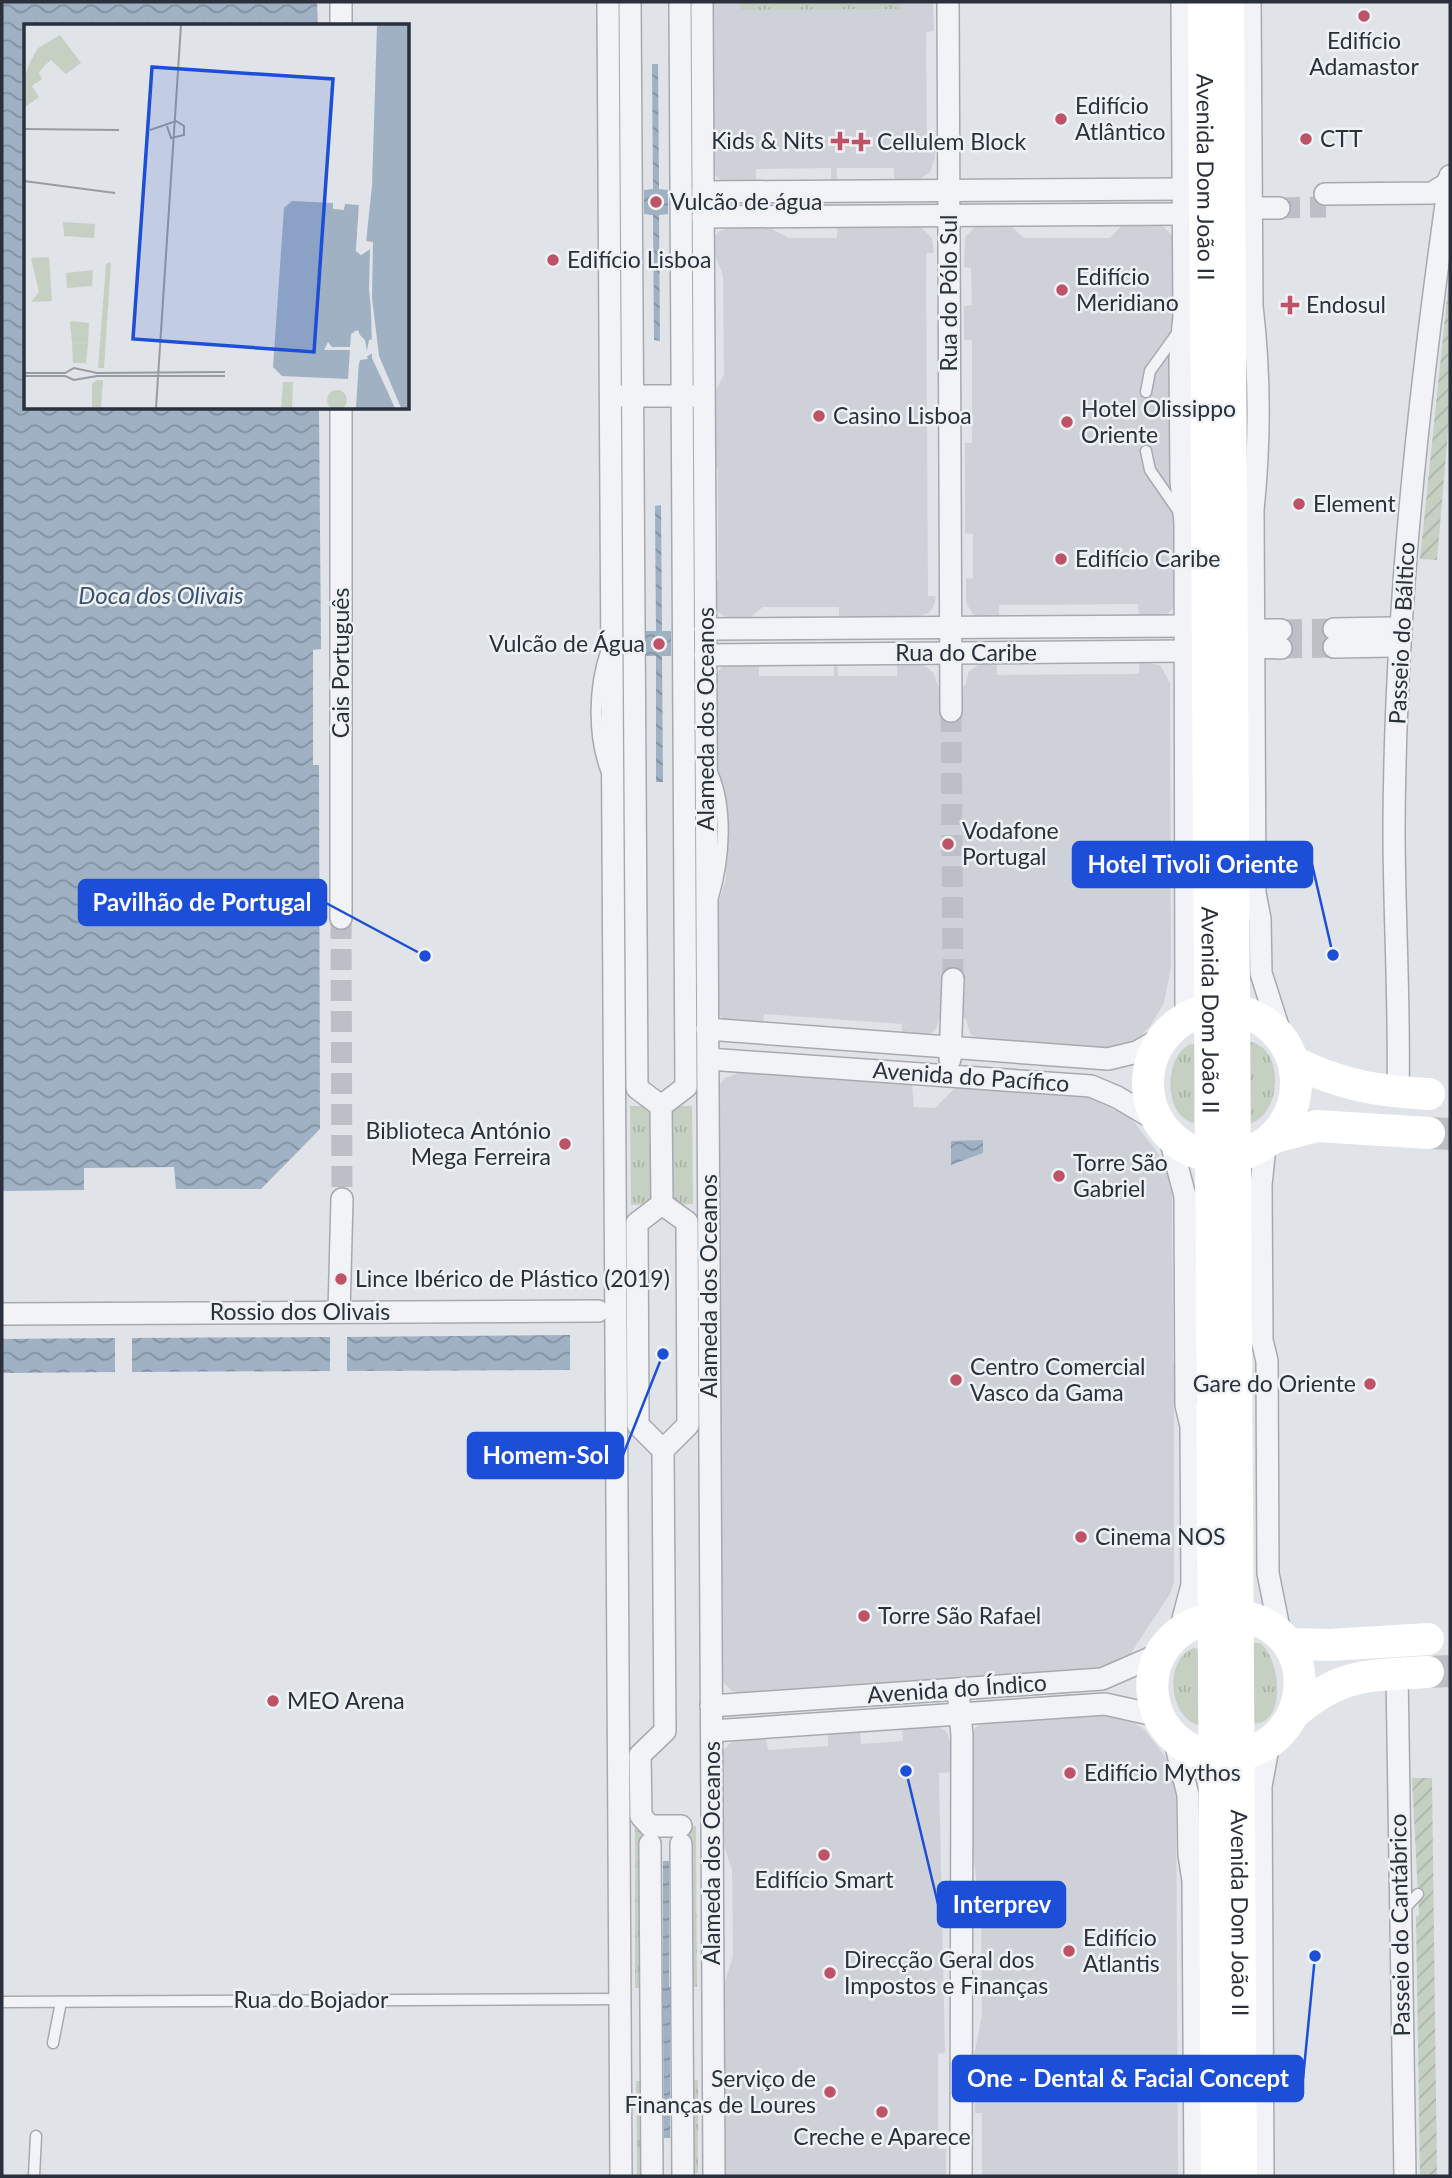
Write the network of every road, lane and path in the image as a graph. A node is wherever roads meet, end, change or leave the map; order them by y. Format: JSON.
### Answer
{"nodes":[{"id":1,"x":341,"y":2,"type":"edge"},
{"id":2,"x":608,"y":2,"type":"edge"},
{"id":3,"x":630,"y":2,"type":"edge"},
{"id":4,"x":680,"y":2,"type":"edge"},
{"id":5,"x":702,"y":2,"type":"edge"},
{"id":6,"x":948,"y":2,"type":"edge"},
{"id":7,"x":1182,"y":2,"type":"edge"},
{"id":8,"x":1204,"y":2,"type":"edge"},
{"id":9,"x":1228,"y":2,"type":"edge"},
{"id":10,"x":1250,"y":2,"type":"edge"},
{"id":11,"x":341,"y":24,"type":"edge"},
{"id":12,"x":1450,"y":177,"type":"edge"},
{"id":13,"x":1184,"y":189,"type":"junction"},
{"id":14,"x":948,"y":191,"type":"junction"},
{"id":15,"x":703,"y":192,"type":"junction"},
{"id":16,"x":744,"y":192,"type":"junction"},
{"id":17,"x":1279,"y":201,"type":"tunnel mouth"},
{"id":18,"x":1251,"y":202,"type":"junction"},
{"id":19,"x":1184,"y":214,"type":"junction"},
{"id":20,"x":948,"y":216,"type":"junction"},
{"id":21,"x":703,"y":217,"type":"junction"},
{"id":22,"x":744,"y":217,"type":"junction"},
{"id":23,"x":1442,"y":233,"type":"junction"},
{"id":24,"x":1252,"y":306,"type":"junction"},
{"id":25,"x":1184,"y":316,"type":"junction"},
{"id":26,"x":1218,"y":351,"type":"junction"},
{"id":27,"x":1146,"y":392,"type":"dead end"},
{"id":28,"x":610,"y":396,"type":"junction"},
{"id":29,"x":632,"y":396,"type":"junction"},
{"id":30,"x":682,"y":396,"type":"junction"},
{"id":31,"x":704,"y":396,"type":"junction"},
{"id":32,"x":341,"y":410,"type":"edge"},
{"id":33,"x":1146,"y":451,"type":"dead end"},
{"id":34,"x":1219,"y":474,"type":"junction"},
{"id":35,"x":1253,"y":510,"type":"junction"},
{"id":36,"x":1185,"y":523,"type":"junction"},
{"id":37,"x":1186,"y":626,"type":"junction"},
{"id":38,"x":951,"y":628,"type":"junction"},
{"id":39,"x":705,"y":629,"type":"junction"},
{"id":40,"x":746,"y":629,"type":"junction"},
{"id":41,"x":1401,"y":636,"type":"junction"},
{"id":42,"x":1254,"y":638,"type":"junction"},
{"id":43,"x":1334,"y":638,"type":"tunnel mouth"},
{"id":44,"x":1281,"y":639,"type":"tunnel mouth"},
{"id":45,"x":1186,"y":651,"type":"junction"},
{"id":46,"x":951,"y":653,"type":"junction"},
{"id":47,"x":746,"y":654,"type":"junction"},
{"id":48,"x":705,"y":655,"type":"junction"},
{"id":49,"x":951,"y":711,"type":"tunnel mouth"},
{"id":50,"x":1255,"y":893,"type":"junction"},
{"id":51,"x":341,"y":918,"type":"tunnel mouth"},
{"id":52,"x":1234,"y":923,"type":"junction"},
{"id":53,"x":953,"y":979,"type":"tunnel mouth"},
{"id":54,"x":1199,"y":1018,"type":"junction"},
{"id":55,"x":708,"y":1030,"type":"junction"},
{"id":56,"x":776,"y":1034,"type":"junction"},
{"id":57,"x":951,"y":1047,"type":"junction"},
{"id":58,"x":1288,"y":1052,"type":"junction"},
{"id":59,"x":708,"y":1059,"type":"junction"},
{"id":60,"x":774,"y":1063,"type":"junction"},
{"id":61,"x":948,"y":1075,"type":"junction"},
{"id":62,"x":1398,"y":1092,"type":"junction"},
{"id":63,"x":1429,"y":1094,"type":"dead end"},
{"id":64,"x":661,"y":1106,"type":"junction"},
{"id":65,"x":1164,"y":1129,"type":"junction"},
{"id":66,"x":1429,"y":1133,"type":"tunnel mouth"},
{"id":67,"x":1270,"y":1141,"type":"junction"},
{"id":68,"x":1223,"y":1156,"type":"junction"},
{"id":69,"x":342,"y":1199,"type":"tunnel mouth"},
{"id":70,"x":662,"y":1205,"type":"junction"},
{"id":71,"x":1211,"y":1252,"type":"junction"},
{"id":72,"x":1185,"y":1281,"type":"junction"},
{"id":73,"x":598,"y":1311,"type":"dead end"},
{"id":74,"x":338,"y":1312,"type":"junction"},
{"id":75,"x":2,"y":1314,"type":"edge"},
{"id":76,"x":663,"y":1450,"type":"junction"},
{"id":77,"x":1267,"y":1495,"type":"junction"},
{"id":78,"x":1238,"y":1522,"type":"junction"},
{"id":79,"x":1226,"y":1616,"type":"junction"},
{"id":80,"x":1180,"y":1630,"type":"junction"},
{"id":81,"x":1284,"y":1638,"type":"junction"},
{"id":82,"x":1428,"y":1639,"type":"tunnel mouth"},
{"id":83,"x":1157,"y":1655,"type":"junction"},
{"id":84,"x":1428,"y":1672,"type":"tunnel mouth"},
{"id":85,"x":1397,"y":1674,"type":"junction"},
{"id":86,"x":958,"y":1689,"type":"junction"},
{"id":87,"x":751,"y":1703,"type":"junction"},
{"id":88,"x":711,"y":1706,"type":"junction"},
{"id":89,"x":1294,"y":1713,"type":"junction"},
{"id":90,"x":960,"y":1714,"type":"junction"},
{"id":91,"x":1166,"y":1725,"type":"junction"},
{"id":92,"x":753,"y":1728,"type":"junction"},
{"id":93,"x":712,"y":1731,"type":"junction"},
{"id":94,"x":1269,"y":1743,"type":"junction"},
{"id":95,"x":1226,"y":1755,"type":"junction"},
{"id":96,"x":650,"y":1844,"type":"dead end"},
{"id":97,"x":1215,"y":1852,"type":"junction"},
{"id":98,"x":1193,"y":1881,"type":"junction"},
{"id":99,"x":1418,"y":1894,"type":"dead end"},
{"id":100,"x":1400,"y":1922,"type":"junction"},
{"id":101,"x":620,"y":1998,"type":"junction"},
{"id":102,"x":61,"y":2002,"type":"junction"},
{"id":103,"x":2,"y":2003,"type":"edge"},
{"id":104,"x":53,"y":2043,"type":"dead end"},
{"id":105,"x":36,"y":2136,"type":"dead end"},
{"id":106,"x":34,"y":2176,"type":"edge"},
{"id":107,"x":621,"y":2176,"type":"edge"},
{"id":108,"x":652,"y":2176,"type":"edge"},
{"id":109,"x":683,"y":2176,"type":"edge"},
{"id":110,"x":714,"y":2176,"type":"edge"},
{"id":111,"x":961,"y":2176,"type":"edge"},
{"id":112,"x":1195,"y":2176,"type":"edge"},
{"id":113,"x":1217,"y":2176,"type":"edge"},
{"id":114,"x":1241,"y":2176,"type":"edge"},
{"id":115,"x":1263,"y":2176,"type":"edge"},
{"id":116,"x":1405,"y":2176,"type":"edge"}],
"edges":[{"from":1,"to":11,"type":"street"},
{"from":2,"to":28,"type":"street"},
{"from":3,"to":29,"type":"street"},
{"from":4,"to":30,"type":"street","name":"Alameda dos Oceanos"},
{"from":5,"to":15,"type":"street","name":"Alameda dos Oceanos"},
{"from":6,"to":14,"type":"street","name":"Rua do Pólo Sul"},
{"from":7,"to":13,"type":"street","name":"Avenida Dom João II"},
{"from":8,"to":26,"type":"main road","name":"Avenida Dom João II"},
{"from":9,"to":26,"type":"main road","name":"Avenida Dom João II"},
{"from":10,"to":18,"type":"street","name":"Avenida Dom João II"},
{"from":12,"to":23,"type":"street","name":"Passeio do Báltico"},
{"from":12,"to":23,"type":"street"},
{"from":13,"to":14,"type":"street"},
{"from":13,"to":19,"type":"street","name":"Avenida Dom João II"},
{"from":14,"to":16,"type":"street"},
{"from":14,"to":20,"type":"street","name":"Rua do Pólo Sul"},
{"from":15,"to":16,"type":"street"},
{"from":15,"to":21,"type":"street","name":"Alameda dos Oceanos"},
{"from":16,"to":22,"type":"street"},
{"from":17,"to":18,"type":"street"},
{"from":18,"to":24,"type":"street","name":"Avenida Dom João II"},
{"from":19,"to":20,"type":"street"},
{"from":19,"to":25,"type":"street","name":"Avenida Dom João II"},
{"from":20,"to":22,"type":"street"},
{"from":20,"to":38,"type":"street","name":"Rua do Pólo Sul"},
{"from":21,"to":22,"type":"street"},
{"from":21,"to":31,"type":"street","name":"Alameda dos Oceanos"},
{"from":23,"to":41,"type":"street","name":"Passeio do Báltico"},
{"from":24,"to":26,"type":"street","name":"Avenida Dom João II"},
{"from":24,"to":35,"type":"street","name":"Avenida Dom João II"},
{"from":25,"to":26,"type":"street"},
{"from":25,"to":27,"type":"lane"},
{"from":25,"to":36,"type":"street","name":"Avenida Dom João II"},
{"from":26,"to":34,"type":"main road","name":"Avenida Dom João II"},
{"from":28,"to":29,"type":"street"},
{"from":28,"to":101,"type":"street"},
{"from":29,"to":30,"type":"street"},
{"from":29,"to":64,"type":"street"},
{"from":30,"to":31,"type":"street"},
{"from":30,"to":64,"type":"street","name":"Alameda dos Oceanos"},
{"from":31,"to":39,"type":"street","name":"Alameda dos Oceanos"},
{"from":32,"to":51,"type":"street","name":"Cais Português"},
{"from":33,"to":36,"type":"lane"},
{"from":34,"to":35,"type":"street"},
{"from":34,"to":36,"type":"street","name":"Avenida Dom João II"},
{"from":34,"to":52,"type":"main road","name":"Avenida Dom João II"},
{"from":34,"to":54,"type":"main road","name":"Avenida Dom João II"},
{"from":35,"to":42,"type":"street","name":"Avenida Dom João II"},
{"from":36,"to":37,"type":"street","name":"Avenida Dom João II"},
{"from":37,"to":38,"type":"street","name":"Rua do Caribe"},
{"from":37,"to":45,"type":"street","name":"Avenida Dom João II"},
{"from":38,"to":40,"type":"street","name":"Rua do Caribe"},
{"from":38,"to":46,"type":"street","name":"Rua do Pólo Sul"},
{"from":39,"to":40,"type":"street","name":"Rua do Caribe"},
{"from":39,"to":48,"type":"street","name":"Alameda dos Oceanos"},
{"from":40,"to":47,"type":"street"},
{"from":41,"to":43,"type":"street"},
{"from":41,"to":62,"type":"street","name":"Passeio do Báltico"},
{"from":42,"to":44,"type":"street"},
{"from":42,"to":50,"type":"street","name":"Avenida Dom João II"},
{"from":45,"to":46,"type":"street","name":"Rua do Caribe"},
{"from":45,"to":54,"type":"street","name":"Avenida Dom João II"},
{"from":46,"to":47,"type":"street","name":"Rua do Caribe"},
{"from":46,"to":49,"type":"street","name":"Rua do Pólo Sul"},
{"from":47,"to":48,"type":"street","name":"Rua do Caribe"},
{"from":48,"to":55,"type":"street","name":"Alameda dos Oceanos"},
{"from":50,"to":52,"type":"street","name":"Avenida Dom João II"},
{"from":50,"to":58,"type":"street","name":"Avenida Dom João II"},
{"from":52,"to":54,"type":"main road","name":"Avenida Dom João II"},
{"from":53,"to":57,"type":"street"},
{"from":54,"to":57,"type":"street","name":"Avenida do Pacífico"},
{"from":54,"to":58,"type":"main road"},
{"from":54,"to":65,"type":"main road"},
{"from":54,"to":68,"type":"main road","name":"Avenida Dom João II"},
{"from":55,"to":56,"type":"street","name":"Avenida do Pacífico"},
{"from":55,"to":59,"type":"street","name":"Alameda dos Oceanos"},
{"from":56,"to":57,"type":"street","name":"Avenida do Pacífico"},
{"from":56,"to":60,"type":"street"},
{"from":57,"to":61,"type":"street"},
{"from":58,"to":62,"type":"main road"},
{"from":58,"to":67,"type":"main road"},
{"from":59,"to":60,"type":"street","name":"Avenida do Pacífico"},
{"from":59,"to":88,"type":"street","name":"Alameda dos Oceanos"},
{"from":60,"to":61,"type":"street","name":"Avenida do Pacífico"},
{"from":61,"to":65,"type":"street","name":"Avenida do Pacífico"},
{"from":62,"to":63,"type":"main road"},
{"from":64,"to":70,"type":"street","name":"Alameda dos Oceanos"},
{"from":65,"to":68,"type":"main road"},
{"from":65,"to":72,"type":"street"},
{"from":66,"to":67,"type":"main road"},
{"from":67,"to":68,"type":"main road"},
{"from":67,"to":77,"type":"street"},
{"from":68,"to":71,"type":"main road","name":"Avenida Dom João II"},
{"from":68,"to":78,"type":"main road","name":"Avenida Dom João II"},
{"from":69,"to":74,"type":"street"},
{"from":70,"to":76,"type":"street","name":"Alameda dos Oceanos"},
{"from":70,"to":76,"type":"street","name":"Alameda dos Oceanos"},
{"from":71,"to":72,"type":"street"},
{"from":71,"to":79,"type":"main road","name":"Avenida Dom João II"},
{"from":72,"to":80,"type":"street"},
{"from":73,"to":74,"type":"street","name":"Rossio dos Olivais"},
{"from":74,"to":75,"type":"street","name":"Rossio dos Olivais"},
{"from":76,"to":109,"type":"street","name":"Alameda dos Oceanos"},
{"from":77,"to":78,"type":"street"},
{"from":77,"to":81,"type":"street"},
{"from":78,"to":79,"type":"main road","name":"Avenida Dom João II"},
{"from":79,"to":80,"type":"main road"},
{"from":79,"to":81,"type":"main road"},
{"from":79,"to":95,"type":"main road","name":"Avenida Dom João II"},
{"from":80,"to":83,"type":"main road"},
{"from":81,"to":82,"type":"main road"},
{"from":81,"to":89,"type":"main road"},
{"from":83,"to":86,"type":"street","name":"Avenida do Índico"},
{"from":83,"to":91,"type":"main road"},
{"from":84,"to":85,"type":"main road"},
{"from":85,"to":89,"type":"main road"},
{"from":85,"to":100,"type":"street","name":"Passeio do Cantábrico"},
{"from":86,"to":87,"type":"street","name":"Avenida do Índico"},
{"from":86,"to":90,"type":"street"},
{"from":87,"to":88,"type":"street","name":"Avenida do Índico"},
{"from":87,"to":92,"type":"street"},
{"from":88,"to":93,"type":"street","name":"Alameda dos Oceanos"},
{"from":89,"to":94,"type":"main road"},
{"from":90,"to":91,"type":"street","name":"Avenida do Índico"},
{"from":90,"to":92,"type":"street","name":"Avenida do Índico"},
{"from":90,"to":111,"type":"street"},
{"from":91,"to":95,"type":"main road"},
{"from":91,"to":98,"type":"street","name":"Avenida Dom João II"},
{"from":92,"to":93,"type":"street","name":"Avenida do Índico"},
{"from":93,"to":110,"type":"street","name":"Alameda dos Oceanos"},
{"from":94,"to":95,"type":"main road"},
{"from":94,"to":115,"type":"street","name":"Avenida Dom João II"},
{"from":95,"to":97,"type":"main road","name":"Avenida Dom João II"},
{"from":95,"to":114,"type":"main road","name":"Avenida Dom João II"},
{"from":96,"to":108,"type":"street"},
{"from":97,"to":98,"type":"street","name":"Avenida Dom João II"},
{"from":97,"to":113,"type":"main road","name":"Avenida Dom João II"},
{"from":98,"to":112,"type":"street","name":"Avenida Dom João II"},
{"from":99,"to":100,"type":"lane"},
{"from":100,"to":116,"type":"street","name":"Passeio do Cantábrico"},
{"from":101,"to":102,"type":"lane","name":"Rua do Bojador"},
{"from":101,"to":107,"type":"street"},
{"from":102,"to":103,"type":"lane","name":"Rua do Bojador"},
{"from":102,"to":104,"type":"lane"},
{"from":105,"to":106,"type":"lane"}]}
